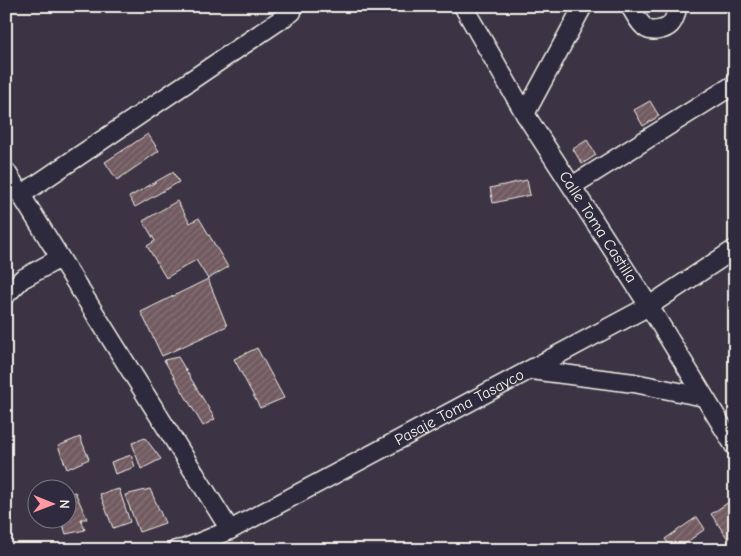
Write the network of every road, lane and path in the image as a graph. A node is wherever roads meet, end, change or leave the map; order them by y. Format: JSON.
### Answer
{"nodes":[{"id":1,"x":463,"y":6,"type":"edge"},
{"id":2,"x":584,"y":6,"type":"edge"},
{"id":3,"x":630,"y":6,"type":"edge"},
{"id":4,"x":677,"y":6,"type":"edge"},
{"id":5,"x":292,"y":12,"type":"dead end"},
{"id":6,"x":735,"y":84,"type":"edge"},
{"id":7,"x":525,"y":114,"type":"junction"},
{"id":8,"x":6,"y":171,"type":"edge"},
{"id":9,"x":572,"y":186,"type":"junction"},
{"id":10,"x":21,"y":194,"type":"junction"},
{"id":11,"x":735,"y":249,"type":"edge"},
{"id":12,"x":60,"y":258,"type":"junction"},
{"id":13,"x":6,"y":295,"type":"edge"},
{"id":14,"x":649,"y":306,"type":"junction"},
{"id":15,"x":530,"y":370,"type":"junction"},
{"id":16,"x":704,"y":398,"type":"junction"},
{"id":17,"x":735,"y":447,"type":"edge"},
{"id":18,"x":230,"y":530,"type":"junction"},
{"id":19,"x":181,"y":550,"type":"edge"}],
"edges":[{"from":1,"to":7,"type":"street","name":"Calle Toma Castilla"},
{"from":2,"to":7,"type":"street"},
{"from":3,"to":4,"type":"street"},
{"from":5,"to":10,"type":"street"},
{"from":6,"to":9,"type":"street"},
{"from":7,"to":9,"type":"street","name":"Calle Toma Castilla"},
{"from":8,"to":10,"type":"street"},
{"from":9,"to":14,"type":"street","name":"Calle Toma Castilla"},
{"from":10,"to":12,"type":"street"},
{"from":11,"to":14,"type":"street","name":"Pasaje Toma Tasayco"},
{"from":12,"to":13,"type":"street"},
{"from":12,"to":18,"type":"street"},
{"from":14,"to":15,"type":"street","name":"Pasaje Toma Tasayco"},
{"from":14,"to":16,"type":"street","name":"Calle Toma Castilla"},
{"from":15,"to":16,"type":"street"},
{"from":15,"to":18,"type":"street","name":"Pasaje Toma Tasayco"},
{"from":16,"to":17,"type":"street","name":"Calle Toma Castilla"},
{"from":18,"to":19,"type":"street","name":"Pasaje Toma Tasayco"}]}
